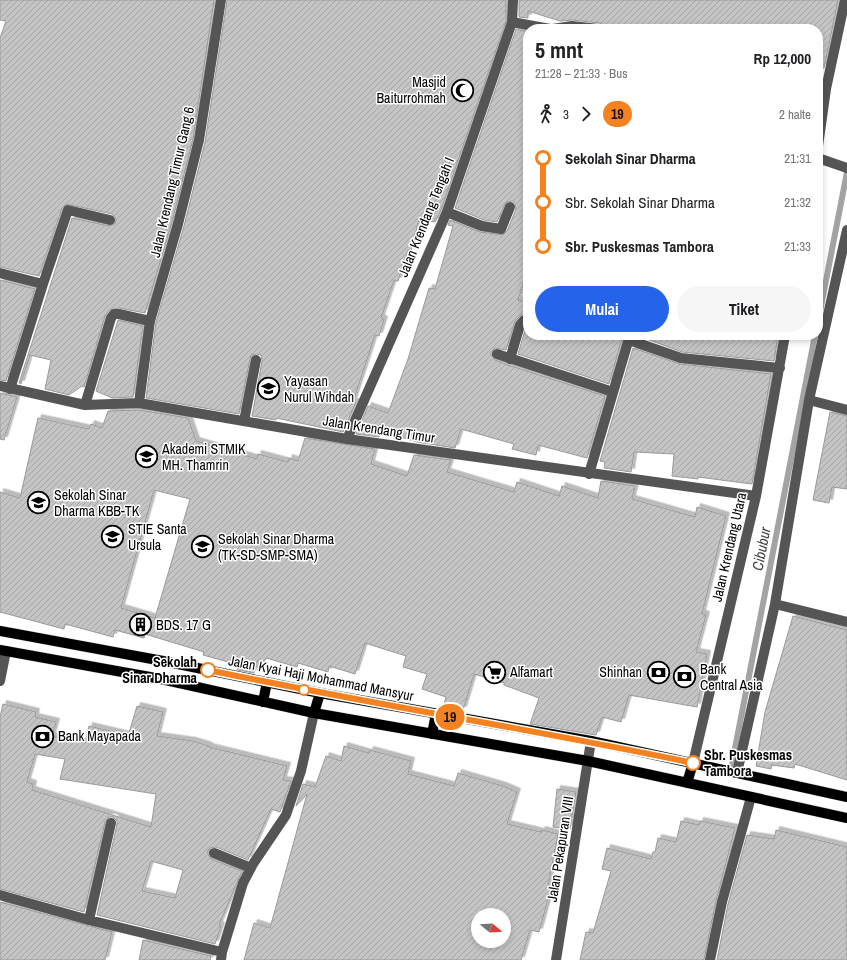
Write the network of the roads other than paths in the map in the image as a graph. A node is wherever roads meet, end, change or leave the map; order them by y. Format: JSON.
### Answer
{"nodes":[{"id":1,"x":221,"y":0,"type":"edge"},
{"id":2,"x":513,"y":0,"type":"edge"},
{"id":3,"x":844,"y":0,"type":"edge"},
{"id":4,"x":512,"y":22,"type":"junction"},
{"id":5,"x":523,"y":24,"type":"edge"},
{"id":6,"x":823,"y":84,"type":"edge"},
{"id":7,"x":823,"y":161,"type":"edge"},
{"id":8,"x":847,"y":168,"type":"edge"},
{"id":9,"x":510,"y":207,"type":"dead end"},
{"id":10,"x":447,"y":212,"type":"junction"},
{"id":11,"x":110,"y":220,"type":"dead end"},
{"id":12,"x":847,"y":230,"type":"edge"},
{"id":13,"x":0,"y":273,"type":"edge"},
{"id":14,"x":43,"y":284,"type":"junction"},
{"id":15,"x":150,"y":321,"type":"junction"},
{"id":16,"x":523,"y":321,"type":"edge"},
{"id":17,"x":823,"y":337,"type":"edge"},
{"id":18,"x":629,"y":340,"type":"edge"},
{"id":19,"x":637,"y":340,"type":"edge"},
{"id":20,"x":784,"y":340,"type":"edge"},
{"id":21,"x":822,"y":340,"type":"edge"},
{"id":22,"x":497,"y":354,"type":"dead end"},
{"id":23,"x":510,"y":359,"type":"junction"},
{"id":24,"x":256,"y":360,"type":"dead end"},
{"id":25,"x":780,"y":368,"type":"junction"},
{"id":26,"x":0,"y":386,"type":"edge"},
{"id":27,"x":10,"y":389,"type":"junction"},
{"id":28,"x":613,"y":392,"type":"junction"},
{"id":29,"x":809,"y":400,"type":"junction"},
{"id":30,"x":139,"y":403,"type":"junction"},
{"id":31,"x":86,"y":405,"type":"junction"},
{"id":32,"x":847,"y":410,"type":"edge"},
{"id":33,"x":244,"y":421,"type":"junction"},
{"id":34,"x":347,"y":439,"type":"junction"},
{"id":35,"x":589,"y":474,"type":"junction"},
{"id":36,"x":756,"y":496,"type":"junction"},
{"id":37,"x":775,"y":604,"type":"junction"},
{"id":38,"x":847,"y":622,"type":"edge"},
{"id":39,"x":0,"y":632,"type":"edge"},
{"id":40,"x":3,"y":650,"type":"edge"},
{"id":41,"x":0,"y":681,"type":"edge"},
{"id":42,"x":267,"y":682,"type":"junction"},
{"id":43,"x":320,"y":693,"type":"junction"},
{"id":44,"x":263,"y":702,"type":"junction"},
{"id":45,"x":314,"y":713,"type":"junction"},
{"id":46,"x":436,"y":714,"type":"junction"},
{"id":47,"x":432,"y":734,"type":"junction"},
{"id":48,"x":591,"y":742,"type":"junction"},
{"id":49,"x":588,"y":761,"type":"junction"},
{"id":50,"x":693,"y":763,"type":"junction"},
{"id":51,"x":737,"y":773,"type":"junction"},
{"id":52,"x":687,"y":783,"type":"junction"},
{"id":53,"x":751,"y":797,"type":"junction"},
{"id":54,"x":847,"y":797,"type":"edge"},
{"id":55,"x":847,"y":818,"type":"edge"},
{"id":56,"x":111,"y":823,"type":"dead end"},
{"id":57,"x":214,"y":853,"type":"dead end"},
{"id":58,"x":251,"y":868,"type":"junction"},
{"id":59,"x":0,"y":895,"type":"edge"},
{"id":60,"x":89,"y":920,"type":"junction"},
{"id":61,"x":222,"y":956,"type":"edge"},
{"id":62,"x":556,"y":960,"type":"edge"},
{"id":63,"x":710,"y":960,"type":"edge"}],
"edges":[{"from":1,"to":15,"type":"street","name":"Jalan Krendang Timur Gang 6"},
{"from":2,"to":4,"type":"street","name":"Jalan Krendang Tengah I"},
{"from":3,"to":6,"type":"street"},
{"from":4,"to":5,"type":"street"},
{"from":4,"to":10,"type":"street","name":"Jalan Krendang Tengah I"},
{"from":7,"to":8,"type":"street"},
{"from":9,"to":10,"type":"street"},
{"from":10,"to":34,"type":"street","name":"Jalan Krendang Tengah I"},
{"from":11,"to":14,"type":"street"},
{"from":12,"to":17,"type":"street"},
{"from":13,"to":14,"type":"street"},
{"from":14,"to":27,"type":"street"},
{"from":15,"to":30,"type":"street","name":"Jalan Krendang Timur Gang 6"},
{"from":15,"to":31,"type":"street"},
{"from":16,"to":23,"type":"street"},
{"from":18,"to":28,"type":"street"},
{"from":19,"to":25,"type":"street"},
{"from":20,"to":25,"type":"street","name":"Jalan Krendang Utara"},
{"from":21,"to":29,"type":"street"},
{"from":22,"to":23,"type":"street"},
{"from":23,"to":28,"type":"street"},
{"from":24,"to":33,"type":"street"},
{"from":25,"to":36,"type":"street","name":"Jalan Krendang Utara"},
{"from":26,"to":27,"type":"street","name":"Jalan Krendang Timur"},
{"from":27,"to":31,"type":"street","name":"Jalan Krendang Timur"},
{"from":28,"to":35,"type":"street"},
{"from":29,"to":32,"type":"street"},
{"from":29,"to":37,"type":"street"},
{"from":30,"to":31,"type":"street","name":"Jalan Krendang Timur"},
{"from":30,"to":33,"type":"street","name":"Jalan Krendang Timur"},
{"from":33,"to":34,"type":"street","name":"Jalan Krendang Timur"},
{"from":34,"to":35,"type":"street","name":"Jalan Krendang Timur"},
{"from":35,"to":36,"type":"street","name":"Jalan Krendang Timur"},
{"from":36,"to":50,"type":"street","name":"Jalan Krendang Utara"},
{"from":37,"to":38,"type":"street"},
{"from":37,"to":51,"type":"street"},
{"from":39,"to":42,"type":"main road","name":"Jalan Kyai Haji Mohammad Mansyur"},
{"from":40,"to":41,"type":"street"},
{"from":40,"to":44,"type":"main road"},
{"from":42,"to":43,"type":"main road","name":"Jalan Kyai Haji Mohammad Mansyur"},
{"from":42,"to":44,"type":"main road"},
{"from":43,"to":45,"type":"main road"},
{"from":43,"to":46,"type":"main road","name":"Jalan Kyai Haji Mohammad Mansyur"},
{"from":44,"to":45,"type":"main road"},
{"from":45,"to":47,"type":"main road"},
{"from":45,"to":58,"type":"street"},
{"from":46,"to":47,"type":"main road"},
{"from":46,"to":48,"type":"main road","name":"Jalan Kyai Haji Mohammad Mansyur"},
{"from":47,"to":49,"type":"main road"},
{"from":48,"to":49,"type":"street","name":"Jalan Pekapuran VIII"},
{"from":48,"to":50,"type":"main road","name":"Jalan Kyai Haji Mohammad Mansyur"},
{"from":49,"to":52,"type":"main road"},
{"from":49,"to":62,"type":"street","name":"Jalan Pekapuran VIII"},
{"from":50,"to":51,"type":"main road","name":"Jalan Kyai Haji Mohammad Mansyur"},
{"from":50,"to":52,"type":"main road"},
{"from":51,"to":54,"type":"main road","name":"Jalan Kyai Haji Mohammad Mansyur"},
{"from":52,"to":53,"type":"main road"},
{"from":53,"to":55,"type":"main road"},
{"from":53,"to":63,"type":"street"},
{"from":56,"to":60,"type":"street"},
{"from":57,"to":58,"type":"street"},
{"from":58,"to":61,"type":"street"},
{"from":59,"to":60,"type":"street"},
{"from":60,"to":61,"type":"street"}]}
